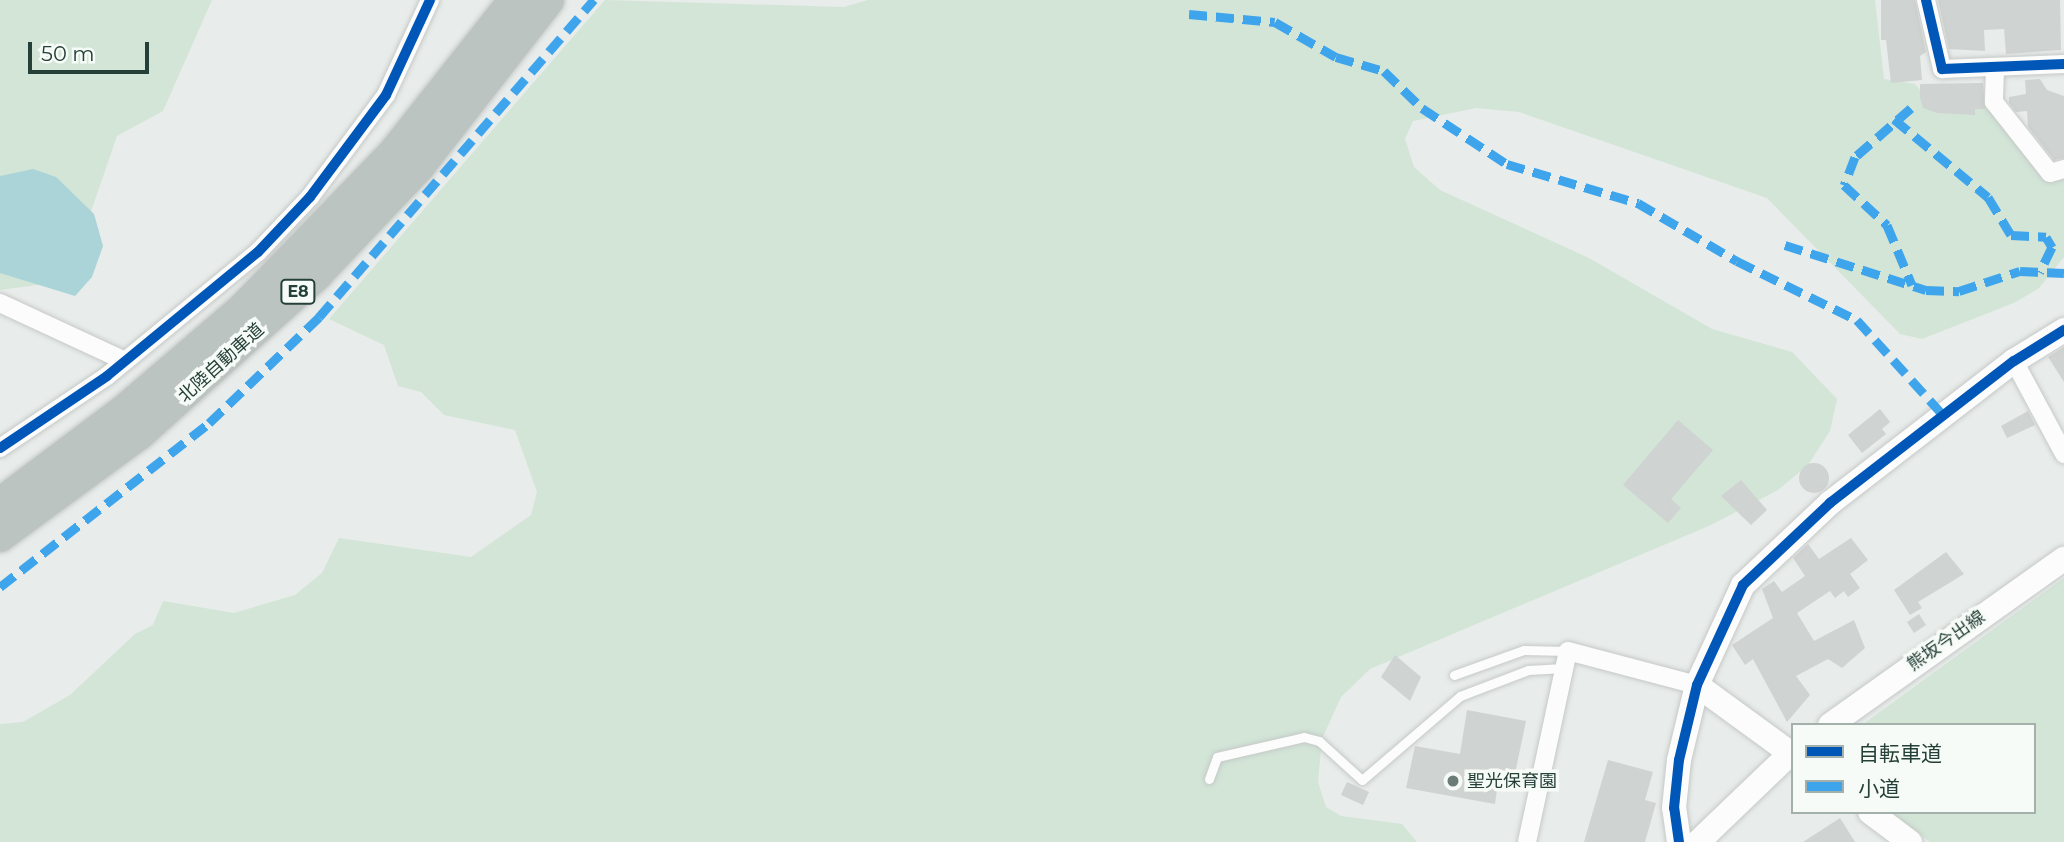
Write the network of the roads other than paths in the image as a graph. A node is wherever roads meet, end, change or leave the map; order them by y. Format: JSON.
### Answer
{"nodes":[{"id":1,"x":430,"y":0,"type":"edge"},
{"id":2,"x":515,"y":0,"type":"edge"},
{"id":3,"x":548,"y":0,"type":"edge"},
{"id":4,"x":1926,"y":0,"type":"edge"},
{"id":5,"x":2064,"y":64,"type":"edge"},
{"id":6,"x":1995,"y":69,"type":"junction"},
{"id":7,"x":2064,"y":169,"type":"edge"},
{"id":8,"x":0,"y":303,"type":"edge"},
{"id":9,"x":2064,"y":330,"type":"edge"},
{"id":10,"x":123,"y":360,"type":"junction"},
{"id":11,"x":2014,"y":361,"type":"junction"},
{"id":12,"x":0,"y":448,"type":"edge"},
{"id":13,"x":2063,"y":450,"type":"edge"},
{"id":14,"x":0,"y":503,"type":"edge"},
{"id":15,"x":0,"y":536,"type":"edge"},
{"id":16,"x":2064,"y":559,"type":"edge"},
{"id":17,"x":1566,"y":660,"type":"junction"},
{"id":18,"x":1454,"y":675,"type":"dead end"},
{"id":19,"x":1697,"y":684,"type":"junction"},
{"id":20,"x":1833,"y":723,"type":"edge"},
{"id":21,"x":1791,"y":752,"type":"edge"},
{"id":22,"x":1791,"y":754,"type":"edge"},
{"id":23,"x":1209,"y":779,"type":"dead end"},
{"id":24,"x":1873,"y":814,"type":"edge"},
{"id":25,"x":1527,"y":842,"type":"edge"},
{"id":26,"x":1679,"y":842,"type":"edge"},
{"id":27,"x":1698,"y":842,"type":"edge"},
{"id":28,"x":1910,"y":842,"type":"edge"}],
"edges":[{"from":1,"to":10,"type":"street"},
{"from":2,"to":14,"type":"highway","name":"北陸自動車道","number":"E8"},
{"from":3,"to":15,"type":"highway","name":"北陸自動車道","number":"E8"},
{"from":4,"to":6,"type":"street"},
{"from":5,"to":6,"type":"street"},
{"from":6,"to":7,"type":"street"},
{"from":8,"to":10,"type":"street"},
{"from":9,"to":11,"type":"street"},
{"from":10,"to":12,"type":"street"},
{"from":11,"to":13,"type":"street"},
{"from":11,"to":19,"type":"street"},
{"from":16,"to":20,"type":"street","name":"熊坂今出線"},
{"from":17,"to":18,"type":"lane"},
{"from":17,"to":19,"type":"street"},
{"from":17,"to":23,"type":"lane"},
{"from":17,"to":25,"type":"street"},
{"from":19,"to":21,"type":"street"},
{"from":19,"to":26,"type":"street"},
{"from":22,"to":27,"type":"street"},
{"from":24,"to":28,"type":"street"}]}
